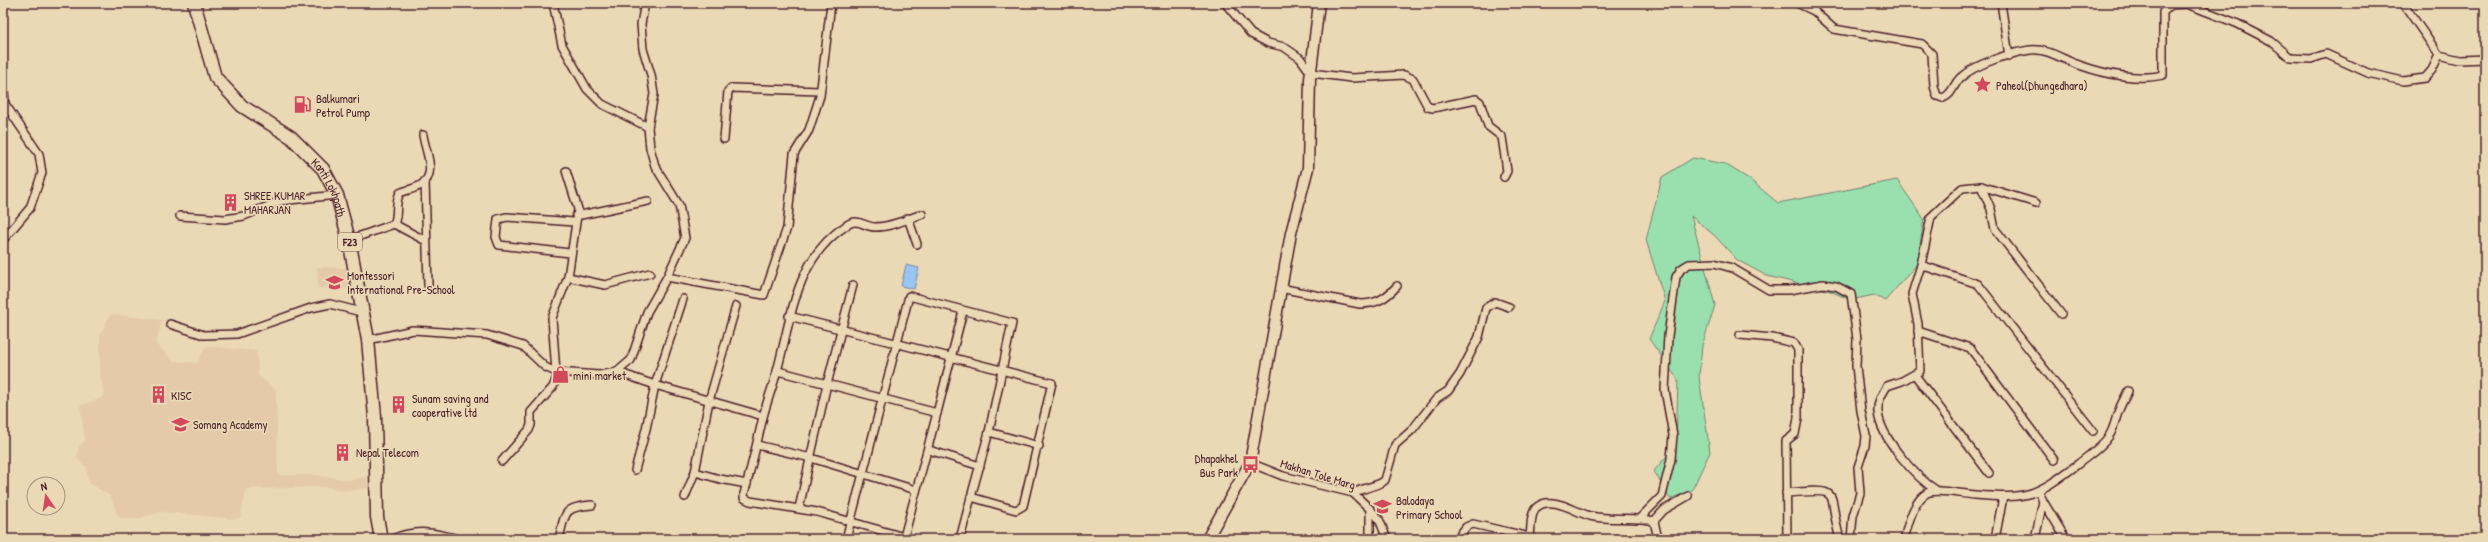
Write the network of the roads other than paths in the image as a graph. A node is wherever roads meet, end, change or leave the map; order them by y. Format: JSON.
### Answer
{"nodes":[{"id":1,"x":194,"y":3,"type":"edge"},
{"id":2,"x":553,"y":3,"type":"edge"},
{"id":3,"x":645,"y":3,"type":"edge"},
{"id":4,"x":831,"y":3,"type":"edge"},
{"id":5,"x":1226,"y":3,"type":"edge"},
{"id":6,"x":1319,"y":3,"type":"edge"},
{"id":7,"x":1797,"y":3,"type":"edge"},
{"id":8,"x":2000,"y":3,"type":"edge"},
{"id":9,"x":2403,"y":3,"type":"edge"},
{"id":10,"x":2187,"y":4,"type":"edge"},
{"id":11,"x":2439,"y":55,"type":"junction"},
{"id":12,"x":2009,"y":56,"type":"junction"},
{"id":13,"x":2485,"y":59,"type":"edge"},
{"id":14,"x":1311,"y":73,"type":"junction"},
{"id":15,"x":3,"y":81,"type":"edge"},
{"id":16,"x":820,"y":91,"type":"junction"},
{"id":17,"x":4,"y":102,"type":"edge"},
{"id":18,"x":648,"y":127,"type":"junction"},
{"id":19,"x":423,"y":135,"type":"dead end"},
{"id":20,"x":724,"y":139,"type":"dead end"},
{"id":21,"x":566,"y":171,"type":"dead end"},
{"id":22,"x":1504,"y":177,"type":"dead end"},
{"id":23,"x":425,"y":181,"type":"junction"},
{"id":24,"x":1981,"y":186,"type":"junction"},
{"id":25,"x":337,"y":195,"type":"junction"},
{"id":26,"x":648,"y":201,"type":"dead end"},
{"id":27,"x":2036,"y":203,"type":"dead end"},
{"id":28,"x":922,"y":214,"type":"dead end"},
{"id":29,"x":180,"y":216,"type":"dead end"},
{"id":30,"x":908,"y":218,"type":"junction"},
{"id":31,"x":575,"y":219,"type":"junction"},
{"id":32,"x":394,"y":224,"type":"junction"},
{"id":33,"x":3,"y":240,"type":"edge"},
{"id":34,"x":349,"y":240,"type":"junction"},
{"id":35,"x":426,"y":241,"type":"junction"},
{"id":36,"x":917,"y":244,"type":"dead end"},
{"id":37,"x":570,"y":253,"type":"junction"},
{"id":38,"x":1921,"y":265,"type":"junction"},
{"id":39,"x":650,"y":273,"type":"dead end"},
{"id":40,"x":568,"y":277,"type":"junction"},
{"id":41,"x":667,"y":278,"type":"junction"},
{"id":42,"x":428,"y":285,"type":"dead end"},
{"id":43,"x":853,"y":285,"type":"dead end"},
{"id":44,"x":1397,"y":286,"type":"dead end"},
{"id":45,"x":1280,"y":288,"type":"junction"},
{"id":46,"x":684,"y":299,"type":"dead end"},
{"id":47,"x":736,"y":306,"type":"dead end"},
{"id":48,"x":1509,"y":307,"type":"dead end"},
{"id":49,"x":962,"y":311,"type":"junction"},
{"id":50,"x":365,"y":313,"type":"junction"},
{"id":51,"x":2061,"y":314,"type":"dead end"},
{"id":52,"x":789,"y":316,"type":"junction"},
{"id":53,"x":170,"y":324,"type":"dead end"},
{"id":54,"x":842,"y":328,"type":"junction"},
{"id":55,"x":1918,"y":331,"type":"junction"},
{"id":56,"x":1740,"y":335,"type":"dead end"},
{"id":57,"x":368,"y":340,"type":"junction"},
{"id":58,"x":898,"y":343,"type":"junction"},
{"id":59,"x":951,"y":356,"type":"junction"},
{"id":60,"x":1003,"y":370,"type":"junction"},
{"id":61,"x":778,"y":371,"type":"junction"},
{"id":62,"x":558,"y":372,"type":"junction"},
{"id":63,"x":617,"y":372,"type":"junction"},
{"id":64,"x":1915,"y":375,"type":"junction"},
{"id":65,"x":827,"y":384,"type":"junction"},
{"id":66,"x":655,"y":386,"type":"junction"},
{"id":67,"x":2128,"y":392,"type":"dead end"},
{"id":68,"x":883,"y":398,"type":"junction"},
{"id":69,"x":709,"y":401,"type":"junction"},
{"id":70,"x":937,"y":413,"type":"junction"},
{"id":71,"x":763,"y":416,"type":"junction"},
{"id":72,"x":2093,"y":431,"type":"dead end"},
{"id":73,"x":989,"y":432,"type":"junction"},
{"id":74,"x":757,"y":445,"type":"junction"},
{"id":75,"x":1039,"y":446,"type":"junction"},
{"id":76,"x":929,"y":450,"type":"junction"},
{"id":77,"x":811,"y":458,"type":"junction"},
{"id":78,"x":2054,"y":460,"type":"dead end"},
{"id":79,"x":502,"y":461,"type":"dead end"},
{"id":80,"x":1250,"y":463,"type":"junction"},
{"id":81,"x":980,"y":466,"type":"junction"},
{"id":82,"x":635,"y":470,"type":"dead end"},
{"id":83,"x":695,"y":472,"type":"junction"},
{"id":84,"x":1989,"y":473,"type":"dead end"},
{"id":85,"x":862,"y":474,"type":"junction"},
{"id":86,"x":747,"y":484,"type":"junction"},
{"id":87,"x":916,"y":490,"type":"junction"},
{"id":88,"x":1936,"y":490,"type":"junction"},
{"id":89,"x":2039,"y":492,"type":"junction"},
{"id":90,"x":1353,"y":493,"type":"junction"},
{"id":91,"x":1786,"y":493,"type":"junction"},
{"id":92,"x":685,"y":496,"type":"dead end"},
{"id":93,"x":1688,"y":496,"type":"dead end"},
{"id":94,"x":971,"y":497,"type":"junction"},
{"id":95,"x":2003,"y":497,"type":"junction"},
{"id":96,"x":2043,"y":501,"type":"junction"},
{"id":97,"x":592,"y":505,"type":"dead end"},
{"id":98,"x":799,"y":508,"type":"junction"},
{"id":99,"x":1370,"y":509,"type":"junction"},
{"id":100,"x":1640,"y":518,"type":"junction"},
{"id":101,"x":1654,"y":521,"type":"junction"},
{"id":102,"x":850,"y":522,"type":"junction"},
{"id":103,"x":904,"y":538,"type":"edge"},
{"id":104,"x":1209,"y":538,"type":"edge"},
{"id":105,"x":1530,"y":538,"type":"edge"},
{"id":106,"x":381,"y":539,"type":"edge"},
{"id":107,"x":392,"y":539,"type":"edge"},
{"id":108,"x":458,"y":539,"type":"edge"},
{"id":109,"x":559,"y":539,"type":"edge"},
{"id":110,"x":846,"y":539,"type":"edge"},
{"id":111,"x":913,"y":539,"type":"edge"},
{"id":112,"x":960,"y":539,"type":"edge"},
{"id":113,"x":1370,"y":539,"type":"edge"},
{"id":114,"x":1387,"y":539,"type":"edge"},
{"id":115,"x":1457,"y":539,"type":"edge"},
{"id":116,"x":1658,"y":539,"type":"edge"},
{"id":117,"x":1787,"y":539,"type":"edge"},
{"id":118,"x":1840,"y":539,"type":"edge"},
{"id":119,"x":1851,"y":539,"type":"edge"},
{"id":120,"x":1904,"y":539,"type":"edge"},
{"id":121,"x":1995,"y":539,"type":"edge"},
{"id":122,"x":2035,"y":539,"type":"edge"},
{"id":123,"x":2066,"y":539,"type":"edge"}],
"edges":[{"from":1,"to":25,"type":"main road","name":"Kanti Lokhpath","number":"F23"},
{"from":2,"to":18,"type":"street"},
{"from":3,"to":18,"type":"street"},
{"from":4,"to":16,"type":"street"},
{"from":5,"to":14,"type":"street"},
{"from":6,"to":14,"type":"main road"},
{"from":7,"to":12,"type":"street"},
{"from":8,"to":12,"type":"street"},
{"from":9,"to":11,"type":"street"},
{"from":10,"to":11,"type":"street"},
{"from":10,"to":12,"type":"street"},
{"from":11,"to":13,"type":"street"},
{"from":14,"to":22,"type":"street"},
{"from":14,"to":45,"type":"main road"},
{"from":15,"to":17,"type":"street"},
{"from":16,"to":20,"type":"street"},
{"from":16,"to":41,"type":"street"},
{"from":17,"to":33,"type":"street"},
{"from":18,"to":41,"type":"street"},
{"from":19,"to":23,"type":"street"},
{"from":21,"to":31,"type":"street"},
{"from":23,"to":32,"type":"street"},
{"from":23,"to":35,"type":"street"},
{"from":24,"to":27,"type":"street"},
{"from":24,"to":38,"type":"street"},
{"from":24,"to":51,"type":"street"},
{"from":25,"to":29,"type":"street"},
{"from":25,"to":34,"type":"main road","name":"Kanti Lokhpath","number":"F23"},
{"from":26,"to":31,"type":"street"},
{"from":28,"to":30,"type":"street"},
{"from":30,"to":36,"type":"street"},
{"from":30,"to":52,"type":"street"},
{"from":31,"to":37,"type":"street"},
{"from":31,"to":37,"type":"street"},
{"from":32,"to":34,"type":"street"},
{"from":32,"to":35,"type":"street"},
{"from":34,"to":50,"type":"main road","name":"Kanti Lokhpath","number":"F23"},
{"from":35,"to":42,"type":"street"},
{"from":37,"to":40,"type":"street"},
{"from":38,"to":55,"type":"street"},
{"from":38,"to":72,"type":"street"},
{"from":39,"to":40,"type":"street"},
{"from":40,"to":62,"type":"street"},
{"from":41,"to":63,"type":"street"},
{"from":43,"to":54,"type":"street"},
{"from":44,"to":45,"type":"street"},
{"from":45,"to":80,"type":"main road"},
{"from":46,"to":66,"type":"street"},
{"from":47,"to":69,"type":"street"},
{"from":48,"to":90,"type":"street"},
{"from":49,"to":58,"type":"street"},
{"from":49,"to":59,"type":"street"},
{"from":49,"to":60,"type":"street"},
{"from":50,"to":53,"type":"street"},
{"from":50,"to":57,"type":"main road","name":"Kanti Lokhpath","number":"F23"},
{"from":52,"to":54,"type":"street"},
{"from":52,"to":61,"type":"street"},
{"from":54,"to":58,"type":"street"},
{"from":54,"to":65,"type":"street"},
{"from":55,"to":64,"type":"street"},
{"from":55,"to":78,"type":"street"},
{"from":56,"to":91,"type":"street"},
{"from":57,"to":62,"type":"street"},
{"from":57,"to":106,"type":"main road","name":"Kanti Lokhpath","number":"F23"},
{"from":58,"to":59,"type":"street"},
{"from":58,"to":68,"type":"street"},
{"from":59,"to":60,"type":"street"},
{"from":59,"to":70,"type":"street"},
{"from":60,"to":73,"type":"street"},
{"from":60,"to":75,"type":"street"},
{"from":61,"to":65,"type":"street"},
{"from":61,"to":71,"type":"street"},
{"from":62,"to":63,"type":"street"},
{"from":62,"to":79,"type":"street"},
{"from":63,"to":66,"type":"street"},
{"from":64,"to":84,"type":"street"},
{"from":64,"to":88,"type":"street"},
{"from":65,"to":68,"type":"street"},
{"from":65,"to":77,"type":"street"},
{"from":66,"to":69,"type":"street"},
{"from":66,"to":82,"type":"street"},
{"from":67,"to":89,"type":"street"},
{"from":68,"to":70,"type":"street"},
{"from":68,"to":85,"type":"street"},
{"from":69,"to":71,"type":"street"},
{"from":69,"to":83,"type":"street"},
{"from":70,"to":76,"type":"street"},
{"from":71,"to":74,"type":"street"},
{"from":73,"to":75,"type":"street"},
{"from":73,"to":81,"type":"street"},
{"from":74,"to":77,"type":"street"},
{"from":74,"to":86,"type":"street"},
{"from":75,"to":94,"type":"street"},
{"from":76,"to":81,"type":"street"},
{"from":76,"to":87,"type":"street"},
{"from":77,"to":85,"type":"street"},
{"from":77,"to":98,"type":"street"},
{"from":80,"to":90,"type":"street","name":"Makhan Tole Marg"},
{"from":80,"to":104,"type":"main road"},
{"from":81,"to":94,"type":"street"},
{"from":83,"to":86,"type":"street"},
{"from":83,"to":92,"type":"street"},
{"from":85,"to":87,"type":"street"},
{"from":85,"to":102,"type":"street"},
{"from":86,"to":98,"type":"street"},
{"from":87,"to":103,"type":"street"},
{"from":88,"to":95,"type":"street"},
{"from":88,"to":120,"type":"street"},
{"from":89,"to":95,"type":"street"},
{"from":89,"to":96,"type":"street"},
{"from":90,"to":99,"type":"street","name":"Makhan Tole Marg"},
{"from":91,"to":117,"type":"street"},
{"from":91,"to":118,"type":"street"},
{"from":93,"to":101,"type":"street"},
{"from":94,"to":112,"type":"street"},
{"from":95,"to":121,"type":"street"},
{"from":96,"to":122,"type":"street"},
{"from":96,"to":123,"type":"street"},
{"from":97,"to":109,"type":"street"},
{"from":98,"to":102,"type":"street"},
{"from":99,"to":113,"type":"street"},
{"from":99,"to":114,"type":"street","name":"Makhan Tole Marg"},
{"from":100,"to":101,"type":"street"},
{"from":100,"to":105,"type":"street"},
{"from":100,"to":119,"type":"street"},
{"from":101,"to":116,"type":"street"},
{"from":102,"to":103,"type":"street"},
{"from":102,"to":110,"type":"street"},
{"from":103,"to":111,"type":"street"},
{"from":105,"to":115,"type":"street"},
{"from":107,"to":108,"type":"street"}]}
